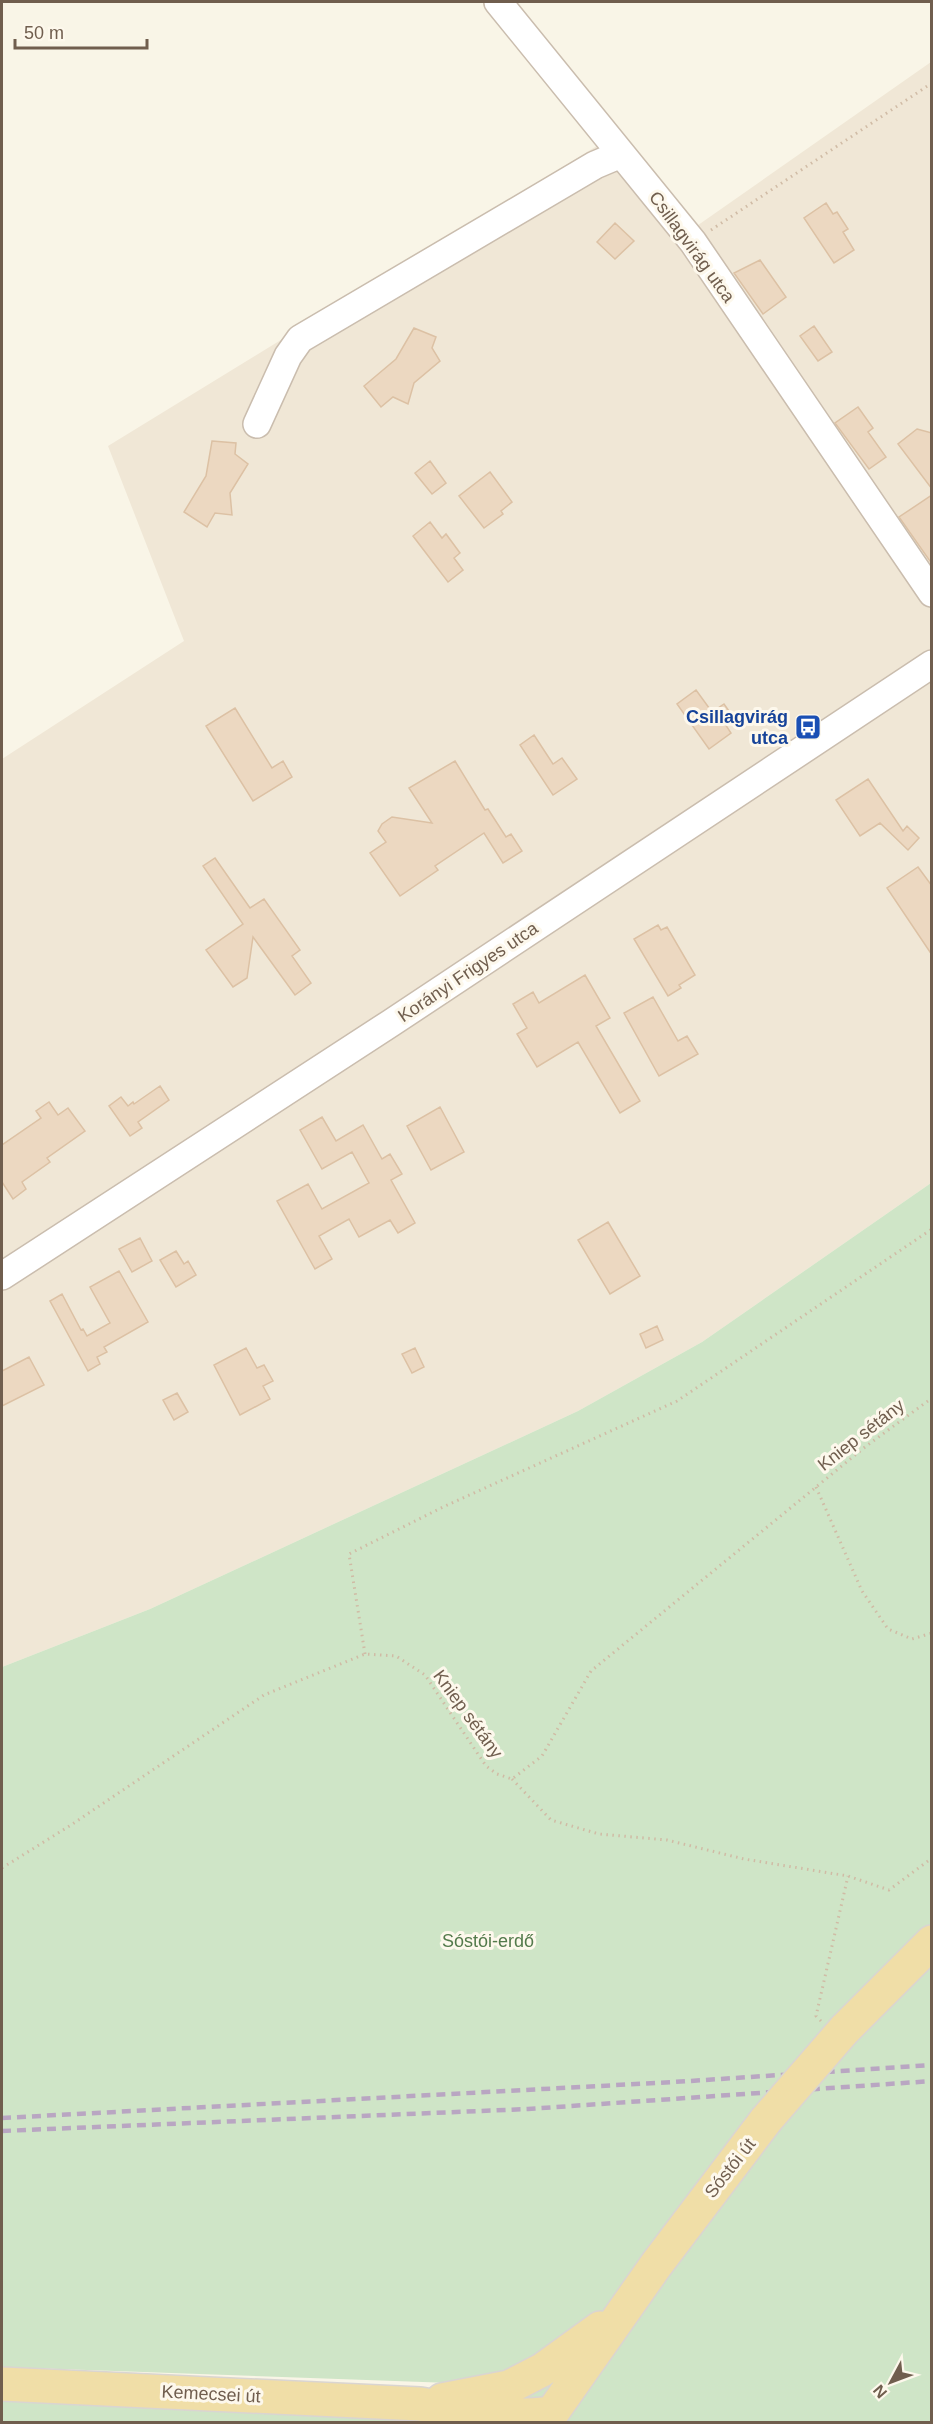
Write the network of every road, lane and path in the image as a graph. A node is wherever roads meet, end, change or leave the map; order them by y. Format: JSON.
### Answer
{"nodes":[{"id":1,"x":498,"y":2,"type":"edge"},
{"id":2,"x":932,"y":83,"type":"edge"},
{"id":3,"x":621,"y":154,"type":"junction"},
{"id":4,"x":693,"y":242,"type":"junction"},
{"id":5,"x":257,"y":424,"type":"dead end"},
{"id":6,"x":932,"y":593,"type":"edge"},
{"id":7,"x":932,"y":664,"type":"edge"},
{"id":8,"x":932,"y":1229,"type":"edge"},
{"id":9,"x":2,"y":1276,"type":"edge"},
{"id":10,"x":932,"y":1398,"type":"edge"},
{"id":11,"x":816,"y":1487,"type":"junction"},
{"id":12,"x":932,"y":1632,"type":"edge"},
{"id":13,"x":365,"y":1654,"type":"junction"},
{"id":14,"x":512,"y":1779,"type":"junction"},
{"id":15,"x":932,"y":1857,"type":"edge"},
{"id":16,"x":2,"y":1868,"type":"edge"},
{"id":17,"x":848,"y":1876,"type":"junction"},
{"id":18,"x":932,"y":1942,"type":"edge"},
{"id":19,"x":830,"y":2023,"type":"junction"},
{"id":20,"x":623,"y":2311,"type":"junction"},
{"id":21,"x":2,"y":2384,"type":"edge"},
{"id":22,"x":509,"y":2387,"type":"junction"},
{"id":23,"x":420,"y":2404,"type":"junction"},
{"id":24,"x":478,"y":2418,"type":"edge"},
{"id":25,"x":549,"y":2418,"type":"edge"}],
"edges":[{"from":1,"to":3,"type":"street","name":"Csillagvirág utca"},
{"from":2,"to":4,"type":"path"},
{"from":3,"to":4,"type":"street","name":"Csillagvirág utca"},
{"from":3,"to":5,"type":"street"},
{"from":4,"to":6,"type":"street","name":"Csillagvirág utca"},
{"from":7,"to":9,"type":"street","name":"Korányi Frigyes utca"},
{"from":8,"to":13,"type":"path"},
{"from":10,"to":11,"type":"path","name":"Kniep sétány"},
{"from":11,"to":12,"type":"path"},
{"from":11,"to":14,"type":"path","name":"Kniep sétány"},
{"from":13,"to":14,"type":"path","name":"Kniep sétány"},
{"from":13,"to":16,"type":"path","name":"Kniep sétány"},
{"from":14,"to":17,"type":"path"},
{"from":15,"to":17,"type":"path"},
{"from":17,"to":19,"type":"path"},
{"from":18,"to":19,"type":"main road","name":"Sóstói út"},
{"from":19,"to":20,"type":"main road","name":"Sóstói út","bridge":true},
{"from":20,"to":22,"type":"main road"},
{"from":20,"to":25,"type":"main road","name":"Sóstói út"},
{"from":21,"to":23,"type":"main road","name":"Kemecsei út"},
{"from":22,"to":23,"type":"main road"},
{"from":22,"to":25,"type":"main road"},
{"from":23,"to":24,"type":"main road"},
{"from":24,"to":25,"type":"main road"}]}
